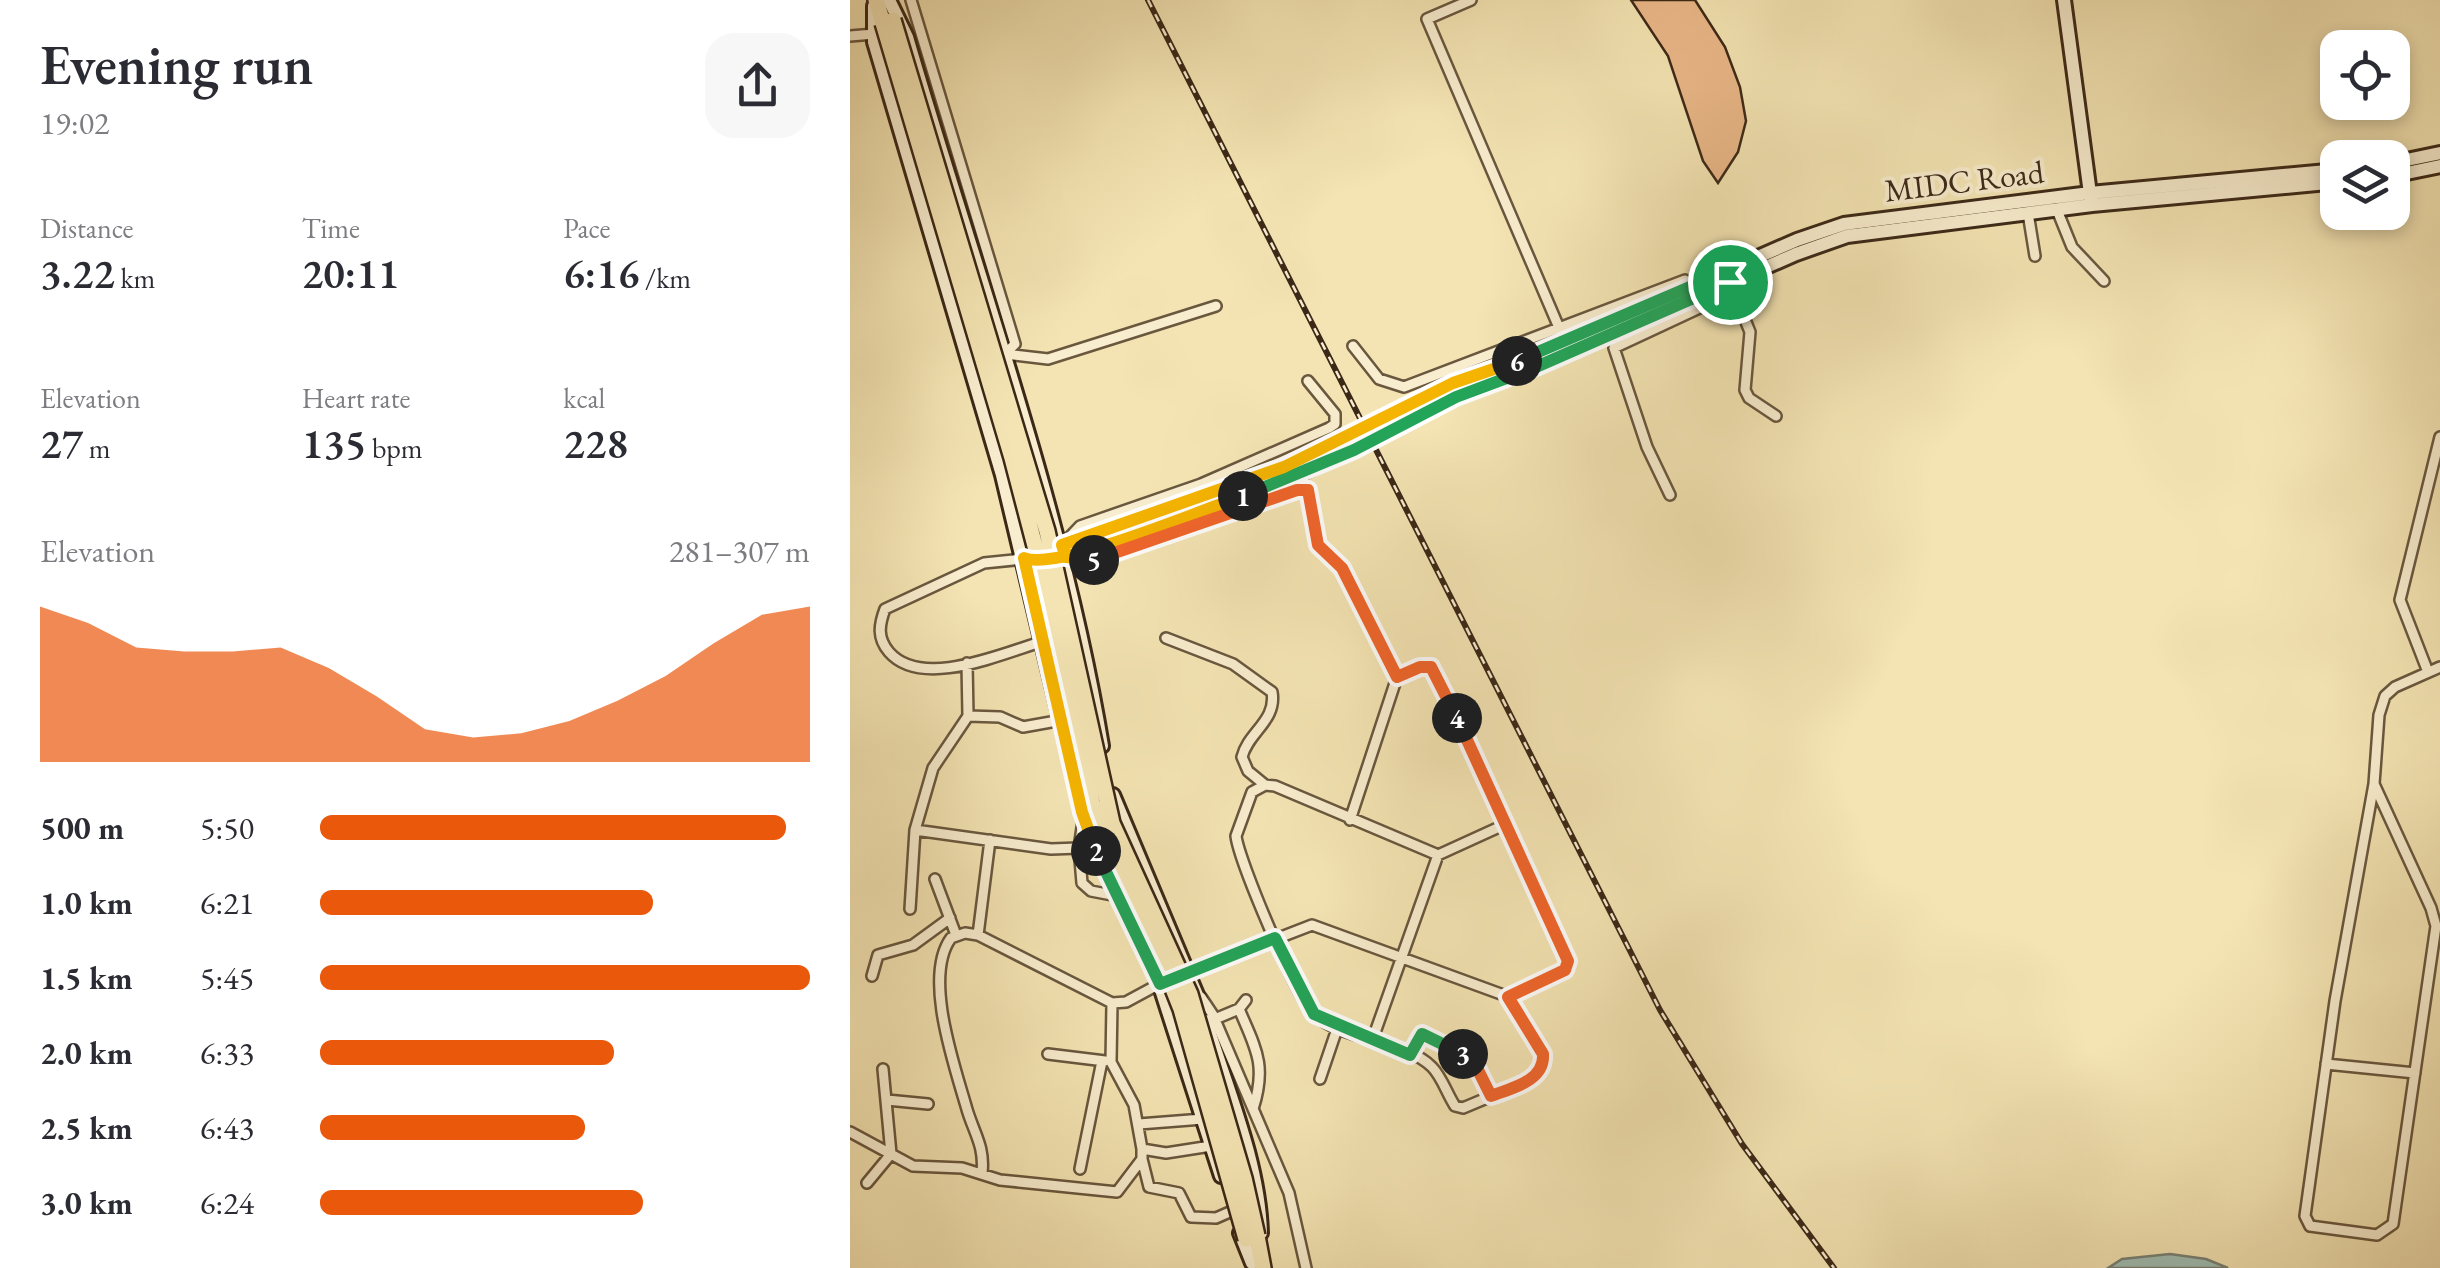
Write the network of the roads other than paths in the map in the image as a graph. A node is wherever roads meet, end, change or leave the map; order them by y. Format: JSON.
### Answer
{"nodes":[{"id":1,"x":875,"y":0,"type":"edge"},
{"id":2,"x":888,"y":0,"type":"edge"},
{"id":3,"x":911,"y":0,"type":"edge"},
{"id":4,"x":1471,"y":0,"type":"edge"},
{"id":5,"x":2064,"y":0,"type":"edge"},
{"id":6,"x":883,"y":26,"type":"junction"},
{"id":7,"x":850,"y":36,"type":"edge"},
{"id":8,"x":2440,"y":153,"type":"edge"},
{"id":9,"x":2410,"y":160,"type":"edge"},
{"id":10,"x":2440,"y":166,"type":"edge"},
{"id":11,"x":2320,"y":172,"type":"edge"},
{"id":12,"x":2410,"y":172,"type":"edge"},
{"id":13,"x":2320,"y":183,"type":"edge"},
{"id":14,"x":2091,"y":199,"type":"junction"},
{"id":15,"x":2057,"y":210,"type":"junction"},
{"id":16,"x":2028,"y":213,"type":"junction"},
{"id":17,"x":2035,"y":256,"type":"dead end"},
{"id":18,"x":1730,"y":282,"type":"junction"},
{"id":19,"x":2104,"y":282,"type":"dead end"},
{"id":20,"x":1689,"y":288,"type":"junction"},
{"id":21,"x":1216,"y":306,"type":"dead end"},
{"id":22,"x":1616,"y":326,"type":"junction"},
{"id":23,"x":1560,"y":330,"type":"junction"},
{"id":24,"x":1352,"y":346,"type":"dead end"},
{"id":25,"x":1005,"y":354,"type":"junction"},
{"id":26,"x":1308,"y":380,"type":"dead end"},
{"id":27,"x":1776,"y":416,"type":"dead end"},
{"id":28,"x":2440,"y":437,"type":"edge"},
{"id":29,"x":1670,"y":494,"type":"dead end"},
{"id":30,"x":1062,"y":551,"type":"junction"},
{"id":31,"x":1024,"y":558,"type":"junction"},
{"id":32,"x":1166,"y":638,"type":"dead end"},
{"id":33,"x":1044,"y":640,"type":"junction"},
{"id":34,"x":966,"y":664,"type":"junction"},
{"id":35,"x":2440,"y":667,"type":"edge"},
{"id":36,"x":2428,"y":672,"type":"junction"},
{"id":37,"x":1397,"y":677,"type":"junction"},
{"id":38,"x":968,"y":716,"type":"junction"},
{"id":39,"x":1062,"y":720,"type":"junction"},
{"id":40,"x":2374,"y":784,"type":"junction"},
{"id":41,"x":1265,"y":785,"type":"junction"},
{"id":42,"x":1084,"y":818,"type":"junction"},
{"id":43,"x":1350,"y":820,"type":"junction"},
{"id":44,"x":1506,"y":824,"type":"junction"},
{"id":45,"x":915,"y":830,"type":"junction"},
{"id":46,"x":990,"y":840,"type":"junction"},
{"id":47,"x":1079,"y":848,"type":"junction"},
{"id":48,"x":1438,"y":856,"type":"junction"},
{"id":49,"x":935,"y":878,"type":"dead end"},
{"id":50,"x":1117,"y":896,"type":"junction"},
{"id":51,"x":910,"y":909,"type":"dead end"},
{"id":52,"x":950,"y":918,"type":"junction"},
{"id":53,"x":956,"y":934,"type":"junction"},
{"id":54,"x":978,"y":935,"type":"junction"},
{"id":55,"x":1275,"y":938,"type":"junction"},
{"id":56,"x":1404,"y":958,"type":"junction"},
{"id":57,"x":872,"y":976,"type":"dead end"},
{"id":58,"x":1192,"y":980,"type":"junction"},
{"id":59,"x":1160,"y":984,"type":"junction"},
{"id":60,"x":1508,"y":997,"type":"junction"},
{"id":61,"x":1112,"y":1003,"type":"junction"},
{"id":62,"x":1215,"y":1019,"type":"junction"},
{"id":63,"x":1338,"y":1026,"type":"junction"},
{"id":64,"x":1372,"y":1041,"type":"junction"},
{"id":65,"x":1048,"y":1054,"type":"dead end"},
{"id":66,"x":1410,"y":1055,"type":"junction"},
{"id":67,"x":1106,"y":1062,"type":"junction"},
{"id":68,"x":2326,"y":1064,"type":"junction"},
{"id":69,"x":883,"y":1070,"type":"dead end"},
{"id":70,"x":2415,"y":1073,"type":"junction"},
{"id":71,"x":1320,"y":1079,"type":"dead end"},
{"id":72,"x":1491,"y":1096,"type":"junction"},
{"id":73,"x":887,"y":1100,"type":"junction"},
{"id":74,"x":928,"y":1104,"type":"dead end"},
{"id":75,"x":1253,"y":1109,"type":"junction"},
{"id":76,"x":1202,"y":1120,"type":"junction"},
{"id":77,"x":1258,"y":1120,"type":"junction"},
{"id":78,"x":1139,"y":1124,"type":"junction"},
{"id":79,"x":1238,"y":1126,"type":"junction"},
{"id":80,"x":850,"y":1132,"type":"edge"},
{"id":81,"x":1211,"y":1146,"type":"junction"},
{"id":82,"x":891,"y":1154,"type":"junction"},
{"id":83,"x":1142,"y":1154,"type":"junction"},
{"id":84,"x":1080,"y":1169,"type":"dead end"},
{"id":85,"x":982,"y":1173,"type":"junction"},
{"id":86,"x":867,"y":1183,"type":"dead end"},
{"id":87,"x":1232,"y":1212,"type":"junction"},
{"id":88,"x":1258,"y":1265,"type":"edge"},
{"id":89,"x":1306,"y":1268,"type":"edge"}],
"edges":[{"from":1,"to":6,"type":"highway"},
{"from":2,"to":6,"type":"highway"},
{"from":2,"to":25,"type":"main road"},
{"from":3,"to":25,"type":"street"},
{"from":4,"to":23,"type":"street"},
{"from":5,"to":14,"type":"main road"},
{"from":6,"to":7,"type":"street"},
{"from":6,"to":31,"type":"main road"},
{"from":6,"to":88,"type":"highway","bridge":true},
{"from":8,"to":9,"type":"main road"},
{"from":10,"to":12,"type":"main road"},
{"from":11,"to":14,"type":"main road","name":"MIDC Road"},
{"from":13,"to":14,"type":"main road","name":"MIDC Road"},
{"from":14,"to":15,"type":"main road","name":"MIDC Road"},
{"from":14,"to":18,"type":"main road","name":"MIDC Road"},
{"from":15,"to":16,"type":"main road","name":"MIDC Road"},
{"from":15,"to":19,"type":"street"},
{"from":16,"to":17,"type":"street"},
{"from":16,"to":18,"type":"main road","name":"MIDC Road"},
{"from":18,"to":20,"type":"main road","name":"MIDC Road"},
{"from":18,"to":22,"type":"main road","name":"MIDC Road"},
{"from":18,"to":27,"type":"street"},
{"from":18,"to":29,"type":"street"},
{"from":20,"to":22,"type":"main road","name":"MIDC Road"},
{"from":20,"to":23,"type":"street"},
{"from":21,"to":25,"type":"street"},
{"from":22,"to":30,"type":"main road","bridge":true},
{"from":23,"to":24,"type":"street"},
{"from":25,"to":30,"type":"main road"},
{"from":26,"to":30,"type":"street"},
{"from":28,"to":36,"type":"street"},
{"from":30,"to":31,"type":"main road"},
{"from":30,"to":37,"type":"street"},
{"from":30,"to":58,"type":"main road"},
{"from":31,"to":33,"type":"main road"},
{"from":31,"to":34,"type":"street"},
{"from":32,"to":41,"type":"street"},
{"from":33,"to":34,"type":"street"},
{"from":33,"to":39,"type":"main road"},
{"from":34,"to":38,"type":"street"},
{"from":35,"to":36,"type":"street"},
{"from":36,"to":40,"type":"street"},
{"from":37,"to":43,"type":"street"},
{"from":37,"to":44,"type":"street"},
{"from":38,"to":39,"type":"street"},
{"from":38,"to":45,"type":"street"},
{"from":39,"to":42,"type":"main road"},
{"from":40,"to":68,"type":"street"},
{"from":40,"to":70,"type":"street"},
{"from":41,"to":43,"type":"street"},
{"from":41,"to":55,"type":"street"},
{"from":42,"to":47,"type":"street"},
{"from":42,"to":50,"type":"main road"},
{"from":43,"to":48,"type":"street"},
{"from":44,"to":48,"type":"street"},
{"from":44,"to":60,"type":"street"},
{"from":45,"to":46,"type":"street"},
{"from":45,"to":51,"type":"street"},
{"from":46,"to":47,"type":"street"},
{"from":46,"to":54,"type":"street"},
{"from":47,"to":50,"type":"street"},
{"from":48,"to":56,"type":"street"},
{"from":49,"to":52,"type":"street"},
{"from":50,"to":59,"type":"main road"},
{"from":52,"to":53,"type":"street"},
{"from":52,"to":57,"type":"street"},
{"from":53,"to":54,"type":"street"},
{"from":53,"to":85,"type":"street"},
{"from":54,"to":61,"type":"street"},
{"from":55,"to":56,"type":"street"},
{"from":55,"to":58,"type":"street"},
{"from":55,"to":63,"type":"street"},
{"from":56,"to":60,"type":"street"},
{"from":56,"to":64,"type":"street"},
{"from":58,"to":59,"type":"street"},
{"from":58,"to":62,"type":"street"},
{"from":58,"to":79,"type":"main road"},
{"from":59,"to":61,"type":"street"},
{"from":59,"to":76,"type":"main road"},
{"from":60,"to":72,"type":"street"},
{"from":61,"to":67,"type":"street"},
{"from":62,"to":75,"type":"street"},
{"from":62,"to":75,"type":"street"},
{"from":63,"to":64,"type":"street"},
{"from":63,"to":71,"type":"street"},
{"from":64,"to":66,"type":"street"},
{"from":65,"to":67,"type":"street"},
{"from":66,"to":72,"type":"street"},
{"from":66,"to":72,"type":"street"},
{"from":67,"to":78,"type":"street"},
{"from":67,"to":84,"type":"street"},
{"from":68,"to":70,"type":"street"},
{"from":68,"to":70,"type":"street"},
{"from":69,"to":73,"type":"street"},
{"from":73,"to":74,"type":"street"},
{"from":73,"to":82,"type":"street"},
{"from":75,"to":77,"type":"street"},
{"from":76,"to":78,"type":"street"},
{"from":76,"to":81,"type":"main road"},
{"from":77,"to":79,"type":"street"},
{"from":77,"to":89,"type":"street"},
{"from":78,"to":83,"type":"street"},
{"from":79,"to":88,"type":"main road"},
{"from":80,"to":82,"type":"street"},
{"from":81,"to":83,"type":"street"},
{"from":81,"to":87,"type":"main road"},
{"from":82,"to":85,"type":"street"},
{"from":82,"to":86,"type":"street"},
{"from":83,"to":85,"type":"street"},
{"from":83,"to":87,"type":"street"},
{"from":87,"to":88,"type":"main road"}]}
